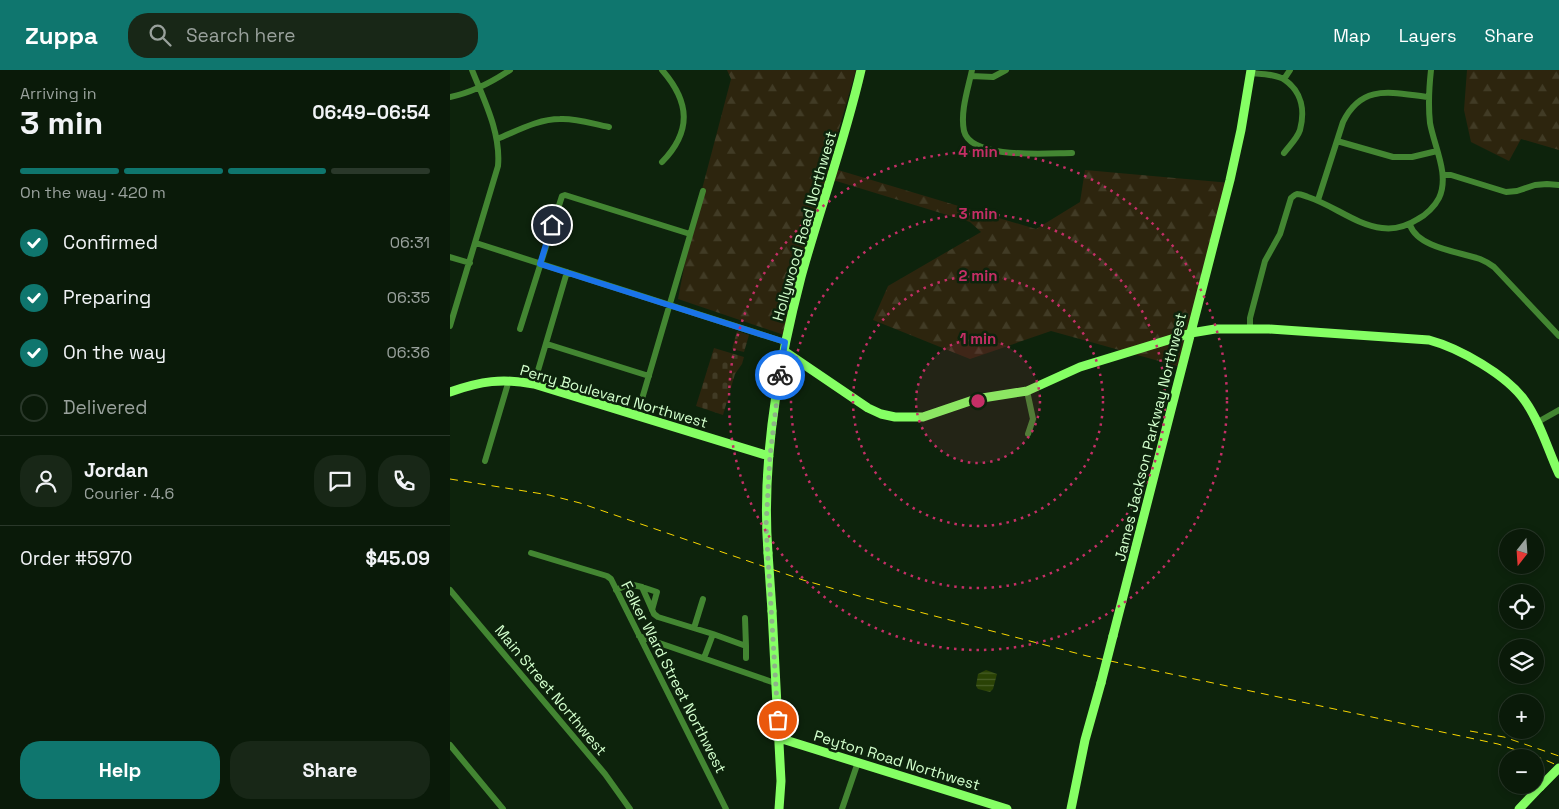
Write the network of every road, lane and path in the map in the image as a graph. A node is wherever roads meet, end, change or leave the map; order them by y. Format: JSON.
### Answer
{"nodes":[{"id":1,"x":472,"y":70,"type":"edge"},
{"id":2,"x":510,"y":70,"type":"edge"},
{"id":3,"x":662,"y":70,"type":"edge"},
{"id":4,"x":861,"y":70,"type":"edge"},
{"id":5,"x":1006,"y":70,"type":"edge"},
{"id":6,"x":1290,"y":70,"type":"edge"},
{"id":7,"x":1431,"y":70,"type":"edge"},
{"id":8,"x":1251,"y":71,"type":"edge"},
{"id":9,"x":971,"y":73,"type":"edge"},
{"id":10,"x":1284,"y":79,"type":"junction"},
{"id":11,"x":478,"y":87,"type":"junction"},
{"id":12,"x":450,"y":97,"type":"edge"},
{"id":13,"x":1428,"y":97,"type":"junction"},
{"id":14,"x":609,"y":127,"type":"dead end"},
{"id":15,"x":497,"y":139,"type":"junction"},
{"id":16,"x":1337,"y":141,"type":"junction"},
{"id":17,"x":1437,"y":151,"type":"junction"},
{"id":18,"x":1072,"y":153,"type":"dead end"},
{"id":19,"x":1284,"y":153,"type":"dead end"},
{"id":20,"x":662,"y":162,"type":"dead end"},
{"id":21,"x":1443,"y":175,"type":"junction"},
{"id":22,"x":1559,"y":185,"type":"edge"},
{"id":23,"x":703,"y":191,"type":"dead end"},
{"id":24,"x":1318,"y":200,"type":"junction"},
{"id":25,"x":1410,"y":225,"type":"junction"},
{"id":26,"x":690,"y":234,"type":"junction"},
{"id":27,"x":476,"y":243,"type":"junction"},
{"id":28,"x":450,"y":257,"type":"edge"},
{"id":29,"x":470,"y":263,"type":"junction"},
{"id":30,"x":540,"y":264,"type":"junction"},
{"id":31,"x":567,"y":272,"type":"junction"},
{"id":32,"x":670,"y":304,"type":"junction"},
{"id":33,"x":450,"y":326,"type":"edge"},
{"id":34,"x":1250,"y":328,"type":"junction"},
{"id":35,"x":520,"y":329,"type":"dead end"},
{"id":36,"x":1191,"y":333,"type":"junction"},
{"id":37,"x":1559,"y":336,"type":"edge"},
{"id":38,"x":547,"y":344,"type":"junction"},
{"id":39,"x":784,"y":347,"type":"junction"},
{"id":40,"x":649,"y":376,"type":"junction"},
{"id":41,"x":509,"y":380,"type":"junction"},
{"id":42,"x":534,"y":384,"type":"junction"},
{"id":43,"x":1027,"y":391,"type":"junction"},
{"id":44,"x":450,"y":392,"type":"edge"},
{"id":45,"x":1559,"y":410,"type":"edge"},
{"id":46,"x":637,"y":416,"type":"junction"},
{"id":47,"x":1536,"y":423,"type":"junction"},
{"id":48,"x":1028,"y":434,"type":"dead end"},
{"id":49,"x":770,"y":456,"type":"junction"},
{"id":50,"x":485,"y":461,"type":"dead end"},
{"id":51,"x":1559,"y":474,"type":"edge"},
{"id":52,"x":530,"y":553,"type":"dead end"},
{"id":53,"x":642,"y":587,"type":"junction"},
{"id":54,"x":450,"y":590,"type":"edge"},
{"id":55,"x":616,"y":590,"type":"junction"},
{"id":56,"x":703,"y":599,"type":"dead end"},
{"id":57,"x":652,"y":610,"type":"junction"},
{"id":58,"x":745,"y":618,"type":"dead end"},
{"id":59,"x":694,"y":628,"type":"junction"},
{"id":60,"x":713,"y":634,"type":"junction"},
{"id":61,"x":639,"y":636,"type":"junction"},
{"id":62,"x":746,"y":646,"type":"junction"},
{"id":63,"x":704,"y":658,"type":"junction"},
{"id":64,"x":746,"y":658,"type":"dead end"},
{"id":65,"x":775,"y":683,"type":"junction"},
{"id":66,"x":779,"y":738,"type":"junction"},
{"id":67,"x":450,"y":745,"type":"edge"},
{"id":68,"x":858,"y":762,"type":"junction"},
{"id":69,"x":1559,"y":768,"type":"edge"},
{"id":70,"x":504,"y":809,"type":"edge"},
{"id":71,"x":630,"y":809,"type":"edge"},
{"id":72,"x":726,"y":809,"type":"edge"},
{"id":73,"x":778,"y":809,"type":"edge"},
{"id":74,"x":842,"y":809,"type":"edge"},
{"id":75,"x":1007,"y":809,"type":"edge"},
{"id":76,"x":1071,"y":809,"type":"edge"},
{"id":77,"x":1519,"y":809,"type":"edge"}],
"edges":[{"from":1,"to":11,"type":"street"},
{"from":2,"to":11,"type":"street"},
{"from":3,"to":20,"type":"street"},
{"from":4,"to":39,"type":"street","name":"Hollywood Road Northwest"},
{"from":5,"to":9,"type":"street"},
{"from":6,"to":10,"type":"street"},
{"from":7,"to":13,"type":"street"},
{"from":8,"to":10,"type":"street"},
{"from":8,"to":36,"type":"street","name":"James Jackson Parkway Northwest"},
{"from":9,"to":18,"type":"street"},
{"from":10,"to":19,"type":"street"},
{"from":11,"to":12,"type":"street"},
{"from":11,"to":15,"type":"street"},
{"from":13,"to":16,"type":"street"},
{"from":13,"to":17,"type":"street"},
{"from":14,"to":15,"type":"street"},
{"from":15,"to":27,"type":"street"},
{"from":16,"to":17,"type":"street"},
{"from":16,"to":24,"type":"street"},
{"from":17,"to":21,"type":"street"},
{"from":21,"to":22,"type":"street"},
{"from":21,"to":25,"type":"street"},
{"from":23,"to":26,"type":"street"},
{"from":24,"to":25,"type":"street"},
{"from":24,"to":34,"type":"street"},
{"from":25,"to":37,"type":"street"},
{"from":26,"to":30,"type":"street"},
{"from":26,"to":32,"type":"street"},
{"from":27,"to":29,"type":"street"},
{"from":27,"to":30,"type":"street"},
{"from":28,"to":29,"type":"street"},
{"from":29,"to":33,"type":"street"},
{"from":30,"to":31,"type":"street"},
{"from":30,"to":35,"type":"street"},
{"from":31,"to":32,"type":"street"},
{"from":31,"to":38,"type":"street"},
{"from":32,"to":39,"type":"street"},
{"from":32,"to":40,"type":"street"},
{"from":34,"to":36,"type":"street"},
{"from":34,"to":47,"type":"street"},
{"from":36,"to":43,"type":"street"},
{"from":36,"to":76,"type":"street","name":"James Jackson Parkway Northwest","bridge":true},
{"from":38,"to":40,"type":"street"},
{"from":38,"to":42,"type":"street"},
{"from":39,"to":43,"type":"street"},
{"from":39,"to":49,"type":"street","name":"Hollywood Road Northwest"},
{"from":40,"to":46,"type":"street"},
{"from":41,"to":42,"type":"street","name":"Perry Boulevard Northwest"},
{"from":41,"to":44,"type":"street","name":"Perry Boulevard Northwest"},
{"from":41,"to":50,"type":"street"},
{"from":42,"to":46,"type":"street","name":"Perry Boulevard Northwest"},
{"from":43,"to":48,"type":"street"},
{"from":45,"to":47,"type":"street"},
{"from":46,"to":49,"type":"street","name":"Perry Boulevard Northwest"},
{"from":47,"to":51,"type":"street"},
{"from":49,"to":65,"type":"street","name":"Hollywood Road Northwest","bridge":true},
{"from":52,"to":55,"type":"street","name":"Felker Ward Street Northwest"},
{"from":53,"to":55,"type":"street"},
{"from":53,"to":57,"type":"street"},
{"from":53,"to":57,"type":"street"},
{"from":54,"to":71,"type":"street","name":"Main Street Northwest"},
{"from":55,"to":61,"type":"street","name":"Felker Ward Street Northwest"},
{"from":56,"to":59,"type":"street"},
{"from":57,"to":59,"type":"street"},
{"from":58,"to":62,"type":"street"},
{"from":59,"to":60,"type":"street"},
{"from":60,"to":62,"type":"street"},
{"from":60,"to":63,"type":"street"},
{"from":61,"to":63,"type":"street"},
{"from":61,"to":72,"type":"street","name":"Felker Ward Street Northwest"},
{"from":62,"to":64,"type":"street"},
{"from":63,"to":65,"type":"street"},
{"from":65,"to":66,"type":"street","name":"Hollywood Road Northwest"},
{"from":66,"to":68,"type":"street","name":"Peyton Road Northwest"},
{"from":66,"to":73,"type":"street","name":"Hollywood Road Northwest"},
{"from":67,"to":70,"type":"street"},
{"from":68,"to":74,"type":"street"},
{"from":68,"to":75,"type":"street","name":"Peyton Road Northwest"},
{"from":69,"to":77,"type":"street","bridge":true}]}
